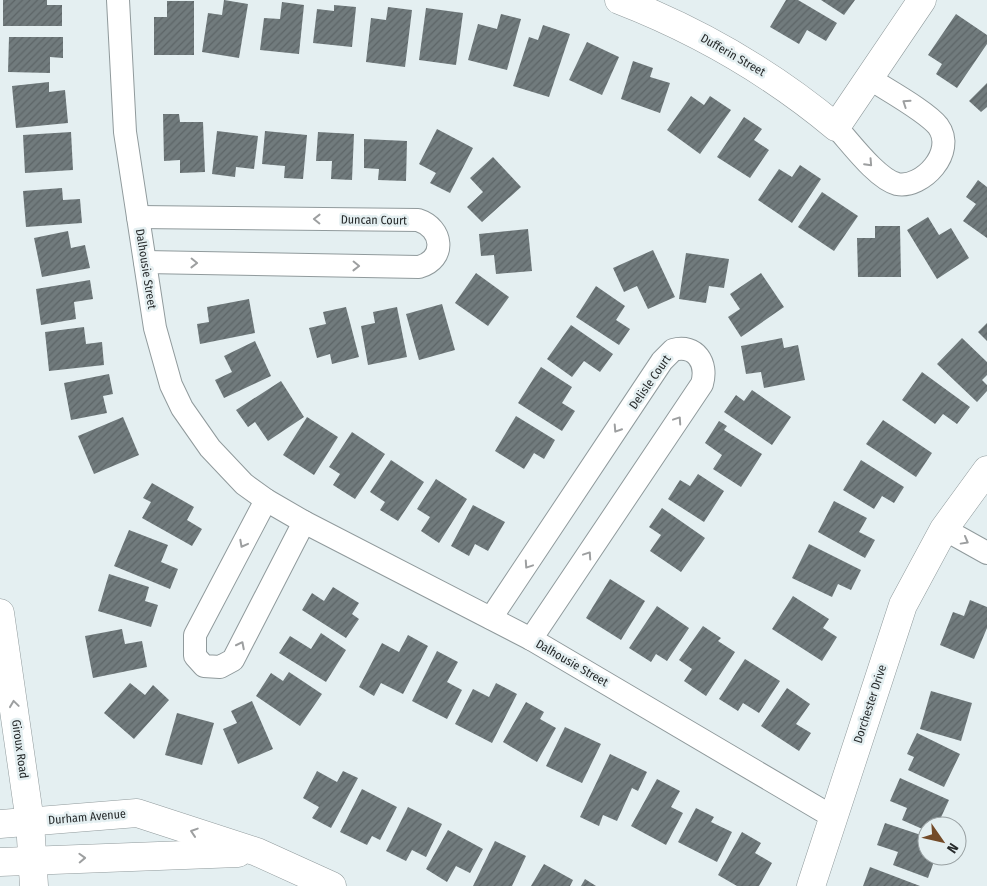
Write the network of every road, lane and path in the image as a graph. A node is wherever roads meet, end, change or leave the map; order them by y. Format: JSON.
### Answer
{"nodes":[{"id":1,"x":118,"y":0,"type":"edge"},
{"id":2,"x":619,"y":0,"type":"edge"},
{"id":3,"x":922,"y":0,"type":"edge"},
{"id":4,"x":870,"y":78,"type":"junction"},
{"id":5,"x":836,"y":127,"type":"junction"},
{"id":6,"x":138,"y":216,"type":"junction"},
{"id":7,"x":145,"y":262,"type":"junction"},
{"id":8,"x":987,"y":470,"type":"edge"},
{"id":9,"x":266,"y":500,"type":"junction"},
{"id":10,"x":304,"y":522,"type":"junction"},
{"id":11,"x":944,"y":529,"type":"junction"},
{"id":12,"x":987,"y":553,"type":"edge"},
{"id":13,"x":0,"y":613,"type":"edge"},
{"id":14,"x":492,"y":618,"type":"junction"},
{"id":15,"x":531,"y":639,"type":"junction"},
{"id":16,"x":833,"y":817,"type":"junction"},
{"id":17,"x":30,"y":822,"type":"junction"},
{"id":18,"x":0,"y":824,"type":"edge"},
{"id":19,"x":258,"y":852,"type":"junction"},
{"id":20,"x":0,"y":862,"type":"edge"},
{"id":21,"x":33,"y":873,"type":"edge"},
{"id":22,"x":332,"y":886,"type":"edge"},
{"id":23,"x":810,"y":886,"type":"edge"}],
"edges":[{"from":1,"to":6,"type":"street","name":"Dalhousie Street"},
{"from":2,"to":5,"type":"street","name":"Dufferin Street"},
{"from":3,"to":4,"type":"street"},
{"from":4,"to":5,"type":"street"},
{"from":5,"to":4,"type":"street","name":"Dufferin Street","one_way":true},
{"from":6,"to":7,"type":"street","name":"Dalhousie Street"},
{"from":7,"to":6,"type":"street","name":"Duncan Court","one_way":true},
{"from":7,"to":9,"type":"street","name":"Dalhousie Street"},
{"from":8,"to":11,"type":"street","name":"Dorchester Drive"},
{"from":9,"to":10,"type":"street","name":"Dalhousie Street"},
{"from":9,"to":10,"type":"street","one_way":true},
{"from":10,"to":14,"type":"street","name":"Dalhousie Street"},
{"from":11,"to":12,"type":"street","one_way":true},
{"from":11,"to":16,"type":"street","name":"Dorchester Drive"},
{"from":17,"to":13,"type":"street","name":"Giroux Road","one_way":true},
{"from":14,"to":15,"type":"street","name":"Dalhousie Street"},
{"from":15,"to":14,"type":"street","name":"Delisle Court","one_way":true},
{"from":15,"to":16,"type":"street","name":"Dalhousie Street"},
{"from":16,"to":23,"type":"street","name":"Dorchester Drive"},
{"from":17,"to":18,"type":"street","name":"Durham Avenue"},
{"from":19,"to":17,"type":"street","name":"Durham Avenue","one_way":true},
{"from":17,"to":21,"type":"street","name":"Giroux Road"},
{"from":21,"to":19,"type":"street","name":"Durham Avenue","one_way":true},
{"from":19,"to":22,"type":"street","name":"Durham Avenue"},
{"from":20,"to":21,"type":"street","name":"Durham Avenue"}]}
